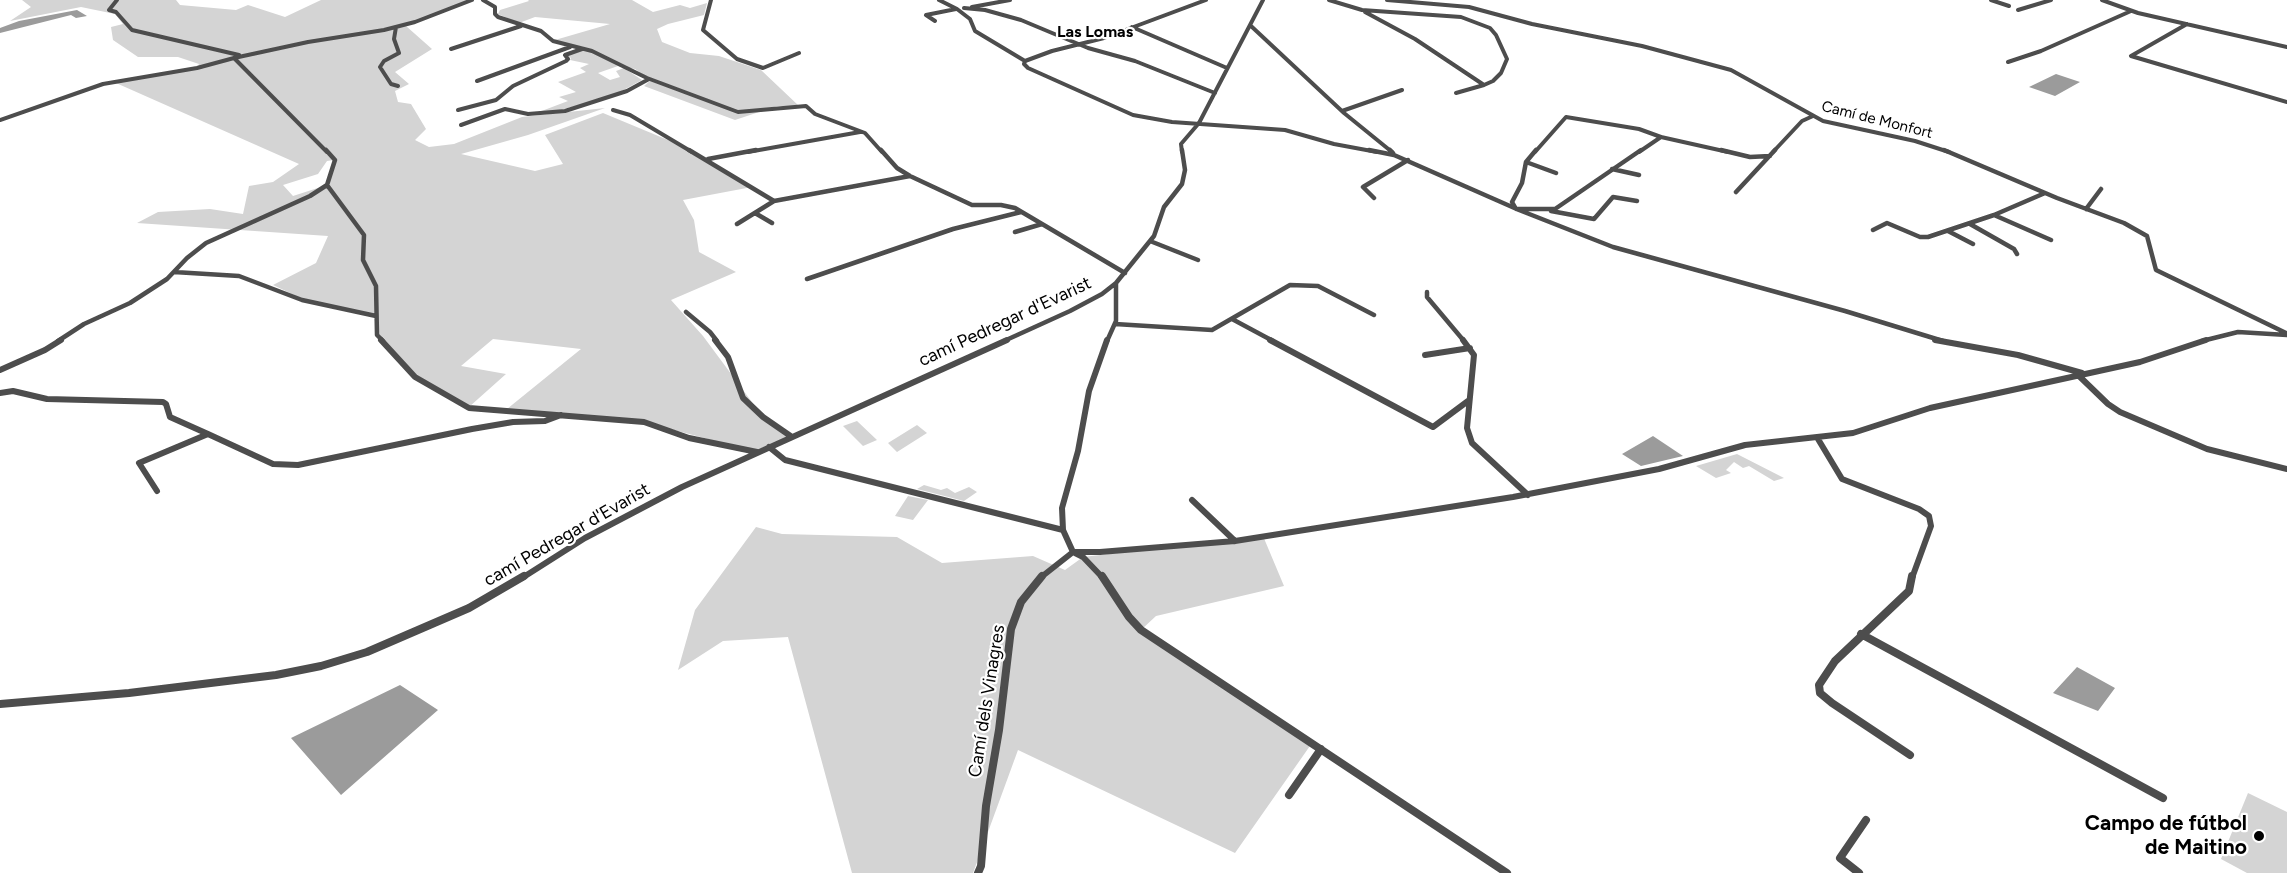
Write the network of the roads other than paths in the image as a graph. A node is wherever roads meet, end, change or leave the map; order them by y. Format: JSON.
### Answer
{"nodes":[{"id":1,"x":117,"y":0,"type":"edge"},
{"id":2,"x":472,"y":0,"type":"edge"},
{"id":3,"x":483,"y":0,"type":"edge"},
{"id":4,"x":711,"y":0,"type":"edge"},
{"id":5,"x":939,"y":0,"type":"edge"},
{"id":6,"x":1010,"y":0,"type":"edge"},
{"id":7,"x":1206,"y":0,"type":"edge"},
{"id":8,"x":1263,"y":0,"type":"edge"},
{"id":9,"x":1329,"y":0,"type":"edge"},
{"id":10,"x":1387,"y":0,"type":"edge"},
{"id":11,"x":1991,"y":0,"type":"edge"},
{"id":12,"x":2051,"y":0,"type":"edge"},
{"id":13,"x":2102,"y":0,"type":"edge"},
{"id":14,"x":2009,"y":6,"type":"dead end"},
{"id":15,"x":964,"y":8,"type":"junction"},
{"id":16,"x":957,"y":9,"type":"junction"},
{"id":17,"x":1362,"y":10,"type":"junction"},
{"id":18,"x":2018,"y":10,"type":"dead end"},
{"id":19,"x":2131,"y":11,"type":"junction"},
{"id":20,"x":935,"y":21,"type":"dead end"},
{"id":21,"x":2187,"y":24,"type":"junction"},
{"id":22,"x":523,"y":25,"type":"junction"},
{"id":23,"x":1251,"y":26,"type":"junction"},
{"id":24,"x":396,"y":27,"type":"junction"},
{"id":25,"x":1132,"y":27,"type":"junction"},
{"id":26,"x":1078,"y":44,"type":"junction"},
{"id":27,"x":572,"y":46,"type":"junction"},
{"id":28,"x":2287,"y":47,"type":"edge"},
{"id":29,"x":584,"y":48,"type":"junction"},
{"id":30,"x":451,"y":50,"type":"dead end"},
{"id":31,"x":799,"y":53,"type":"dead end"},
{"id":32,"x":237,"y":57,"type":"junction"},
{"id":33,"x":1024,"y":61,"type":"junction"},
{"id":34,"x":2008,"y":62,"type":"dead end"},
{"id":35,"x":1227,"y":68,"type":"junction"},
{"id":36,"x":649,"y":79,"type":"junction"},
{"id":37,"x":477,"y":81,"type":"dead end"},
{"id":38,"x":1484,"y":85,"type":"junction"},
{"id":39,"x":398,"y":86,"type":"dead end"},
{"id":40,"x":1402,"y":90,"type":"dead end"},
{"id":41,"x":1215,"y":93,"type":"junction"},
{"id":42,"x":1456,"y":93,"type":"dead end"},
{"id":43,"x":2287,"y":102,"type":"edge"},
{"id":44,"x":458,"y":110,"type":"dead end"},
{"id":45,"x":613,"y":110,"type":"dead end"},
{"id":46,"x":1342,"y":111,"type":"junction"},
{"id":47,"x":1813,"y":116,"type":"junction"},
{"id":48,"x":0,"y":120,"type":"edge"},
{"id":49,"x":1199,"y":123,"type":"junction"},
{"id":50,"x":461,"y":125,"type":"dead end"},
{"id":51,"x":862,"y":132,"type":"junction"},
{"id":52,"x":1661,"y":137,"type":"junction"},
{"id":53,"x":1394,"y":155,"type":"junction"},
{"id":54,"x":1770,"y":156,"type":"junction"},
{"id":55,"x":707,"y":159,"type":"junction"},
{"id":56,"x":1408,"y":160,"type":"junction"},
{"id":57,"x":1526,"y":162,"type":"junction"},
{"id":58,"x":1612,"y":169,"type":"junction"},
{"id":59,"x":1556,"y":173,"type":"dead end"},
{"id":60,"x":1639,"y":175,"type":"dead end"},
{"id":61,"x":910,"y":176,"type":"junction"},
{"id":62,"x":327,"y":185,"type":"junction"},
{"id":63,"x":2101,"y":189,"type":"dead end"},
{"id":64,"x":1736,"y":192,"type":"dead end"},
{"id":65,"x":2045,"y":193,"type":"junction"},
{"id":66,"x":1374,"y":198,"type":"dead end"},
{"id":67,"x":774,"y":201,"type":"junction"},
{"id":68,"x":1637,"y":201,"type":"dead end"},
{"id":69,"x":1515,"y":208,"type":"junction"},
{"id":70,"x":2085,"y":209,"type":"junction"},
{"id":71,"x":1548,"y":210,"type":"junction"},
{"id":72,"x":1021,"y":212,"type":"junction"},
{"id":73,"x":755,"y":213,"type":"junction"},
{"id":74,"x":1994,"y":215,"type":"junction"},
{"id":75,"x":772,"y":223,"type":"dead end"},
{"id":76,"x":737,"y":224,"type":"dead end"},
{"id":77,"x":1042,"y":224,"type":"junction"},
{"id":78,"x":1970,"y":224,"type":"junction"},
{"id":79,"x":1873,"y":230,"type":"dead end"},
{"id":80,"x":1015,"y":231,"type":"dead end"},
{"id":81,"x":1948,"y":231,"type":"junction"},
{"id":82,"x":2051,"y":240,"type":"dead end"},
{"id":83,"x":1150,"y":241,"type":"junction"},
{"id":84,"x":1973,"y":244,"type":"dead end"},
{"id":85,"x":2017,"y":254,"type":"dead end"},
{"id":86,"x":1198,"y":260,"type":"dead end"},
{"id":87,"x":174,"y":272,"type":"junction"},
{"id":88,"x":1125,"y":273,"type":"junction"},
{"id":89,"x":807,"y":279,"type":"dead end"},
{"id":90,"x":1116,"y":283,"type":"junction"},
{"id":91,"x":1427,"y":292,"type":"dead end"},
{"id":92,"x":686,"y":312,"type":"dead end"},
{"id":93,"x":1374,"y":315,"type":"dead end"},
{"id":94,"x":376,"y":316,"type":"junction"},
{"id":95,"x":1232,"y":319,"type":"junction"},
{"id":96,"x":1115,"y":324,"type":"junction"},
{"id":97,"x":2287,"y":334,"type":"edge"},
{"id":98,"x":1470,"y":348,"type":"junction"},
{"id":99,"x":1425,"y":355,"type":"dead end"},
{"id":100,"x":0,"y":370,"type":"edge"},
{"id":101,"x":2080,"y":374,"type":"junction"},
{"id":102,"x":0,"y":393,"type":"edge"},
{"id":103,"x":1468,"y":401,"type":"junction"},
{"id":104,"x":564,"y":414,"type":"junction"},
{"id":105,"x":208,"y":434,"type":"junction"},
{"id":106,"x":792,"y":437,"type":"junction"},
{"id":107,"x":1818,"y":439,"type":"junction"},
{"id":108,"x":770,"y":447,"type":"junction"},
{"id":109,"x":758,"y":452,"type":"junction"},
{"id":110,"x":2287,"y":470,"type":"edge"},
{"id":111,"x":158,"y":491,"type":"dead end"},
{"id":112,"x":1528,"y":495,"type":"junction"},
{"id":113,"x":1192,"y":500,"type":"dead end"},
{"id":114,"x":1063,"y":530,"type":"junction"},
{"id":115,"x":1235,"y":541,"type":"junction"},
{"id":116,"x":1073,"y":552,"type":"junction"},
{"id":117,"x":1861,"y":634,"type":"junction"},
{"id":118,"x":0,"y":704,"type":"edge"},
{"id":119,"x":1321,"y":749,"type":"junction"},
{"id":120,"x":1910,"y":755,"type":"dead end"},
{"id":121,"x":1289,"y":795,"type":"dead end"},
{"id":122,"x":2163,"y":798,"type":"dead end"},
{"id":123,"x":1866,"y":820,"type":"dead end"},
{"id":124,"x":978,"y":873,"type":"edge"},
{"id":125,"x":1507,"y":873,"type":"edge"},
{"id":126,"x":1859,"y":873,"type":"edge"}],
"edges":[{"from":1,"to":32,"type":"street"},
{"from":2,"to":24,"type":"street"},
{"from":3,"to":22,"type":"street"},
{"from":4,"to":31,"type":"street"},
{"from":5,"to":16,"type":"street"},
{"from":6,"to":15,"type":"street"},
{"from":7,"to":25,"type":"street"},
{"from":8,"to":23,"type":"street"},
{"from":9,"to":17,"type":"street"},
{"from":10,"to":47,"type":"street","name":"Camí de Monfort"},
{"from":11,"to":14,"type":"street"},
{"from":12,"to":18,"type":"street"},
{"from":13,"to":19,"type":"street"},
{"from":15,"to":16,"type":"street"},
{"from":15,"to":26,"type":"street"},
{"from":16,"to":20,"type":"street"},
{"from":16,"to":33,"type":"street"},
{"from":17,"to":38,"type":"street"},
{"from":17,"to":38,"type":"street"},
{"from":19,"to":21,"type":"street"},
{"from":19,"to":34,"type":"street"},
{"from":21,"to":28,"type":"street"},
{"from":21,"to":43,"type":"street"},
{"from":22,"to":27,"type":"street"},
{"from":22,"to":30,"type":"street"},
{"from":23,"to":35,"type":"street"},
{"from":23,"to":46,"type":"street"},
{"from":24,"to":32,"type":"street"},
{"from":24,"to":39,"type":"street"},
{"from":25,"to":26,"type":"street"},
{"from":25,"to":35,"type":"street"},
{"from":26,"to":33,"type":"street"},
{"from":26,"to":41,"type":"street"},
{"from":27,"to":29,"type":"street"},
{"from":27,"to":37,"type":"street"},
{"from":29,"to":36,"type":"street"},
{"from":29,"to":44,"type":"street"},
{"from":32,"to":48,"type":"street"},
{"from":32,"to":62,"type":"street"},
{"from":33,"to":49,"type":"street"},
{"from":35,"to":41,"type":"street"},
{"from":36,"to":50,"type":"street"},
{"from":36,"to":51,"type":"street"},
{"from":38,"to":42,"type":"street"},
{"from":40,"to":46,"type":"street"},
{"from":41,"to":49,"type":"street"},
{"from":45,"to":55,"type":"street"},
{"from":46,"to":53,"type":"street"},
{"from":47,"to":54,"type":"street"},
{"from":47,"to":65,"type":"street","name":"Camí de Monfort"},
{"from":49,"to":53,"type":"street"},
{"from":49,"to":83,"type":"street"},
{"from":51,"to":55,"type":"street"},
{"from":51,"to":61,"type":"street"},
{"from":52,"to":54,"type":"street"},
{"from":52,"to":57,"type":"street"},
{"from":52,"to":58,"type":"street"},
{"from":53,"to":56,"type":"street"},
{"from":54,"to":64,"type":"street"},
{"from":55,"to":67,"type":"street"},
{"from":56,"to":66,"type":"street"},
{"from":56,"to":69,"type":"street"},
{"from":57,"to":59,"type":"street"},
{"from":57,"to":69,"type":"street"},
{"from":58,"to":60,"type":"street"},
{"from":58,"to":71,"type":"street"},
{"from":61,"to":67,"type":"street"},
{"from":61,"to":72,"type":"street"},
{"from":62,"to":87,"type":"street"},
{"from":62,"to":94,"type":"street"},
{"from":63,"to":70,"type":"street"},
{"from":65,"to":70,"type":"street","name":"Camí de Monfort"},
{"from":65,"to":74,"type":"street"},
{"from":67,"to":73,"type":"street"},
{"from":68,"to":71,"type":"street"},
{"from":69,"to":71,"type":"street"},
{"from":69,"to":101,"type":"street"},
{"from":70,"to":97,"type":"street","name":"Camí de Monfort"},
{"from":72,"to":77,"type":"street"},
{"from":72,"to":89,"type":"street"},
{"from":73,"to":75,"type":"street"},
{"from":73,"to":76,"type":"street"},
{"from":74,"to":78,"type":"street"},
{"from":74,"to":82,"type":"street"},
{"from":77,"to":80,"type":"street"},
{"from":77,"to":88,"type":"street"},
{"from":78,"to":81,"type":"street"},
{"from":78,"to":85,"type":"street"},
{"from":79,"to":81,"type":"street"},
{"from":81,"to":84,"type":"street"},
{"from":83,"to":86,"type":"street"},
{"from":83,"to":88,"type":"street"},
{"from":87,"to":94,"type":"street"},
{"from":87,"to":100,"type":"street"},
{"from":88,"to":90,"type":"street"},
{"from":90,"to":96,"type":"street"},
{"from":90,"to":106,"type":"street","name":"camí Pedregar d'Evarist"},
{"from":91,"to":98,"type":"street"},
{"from":92,"to":106,"type":"street"},
{"from":93,"to":95,"type":"street"},
{"from":94,"to":104,"type":"street"},
{"from":95,"to":96,"type":"street"},
{"from":95,"to":103,"type":"street"},
{"from":96,"to":114,"type":"street"},
{"from":97,"to":101,"type":"street"},
{"from":98,"to":99,"type":"street"},
{"from":98,"to":103,"type":"street"},
{"from":101,"to":107,"type":"street"},
{"from":101,"to":110,"type":"street"},
{"from":102,"to":105,"type":"street"},
{"from":103,"to":112,"type":"street"},
{"from":104,"to":105,"type":"street"},
{"from":104,"to":109,"type":"street"},
{"from":105,"to":111,"type":"street"},
{"from":106,"to":108,"type":"street","name":"camí Pedregar d'Evarist"},
{"from":107,"to":112,"type":"street"},
{"from":107,"to":117,"type":"street"},
{"from":108,"to":109,"type":"street","name":"camí Pedregar d'Evarist"},
{"from":108,"to":114,"type":"street"},
{"from":109,"to":118,"type":"street","name":"camí Pedregar d'Evarist"},
{"from":112,"to":115,"type":"street"},
{"from":113,"to":115,"type":"street"},
{"from":114,"to":116,"type":"street"},
{"from":115,"to":116,"type":"street"},
{"from":116,"to":119,"type":"street"},
{"from":116,"to":124,"type":"street","name":"Camí dels Vinagres"},
{"from":117,"to":120,"type":"street"},
{"from":117,"to":122,"type":"street"},
{"from":119,"to":121,"type":"street"},
{"from":119,"to":125,"type":"street"},
{"from":123,"to":126,"type":"street"}]}
